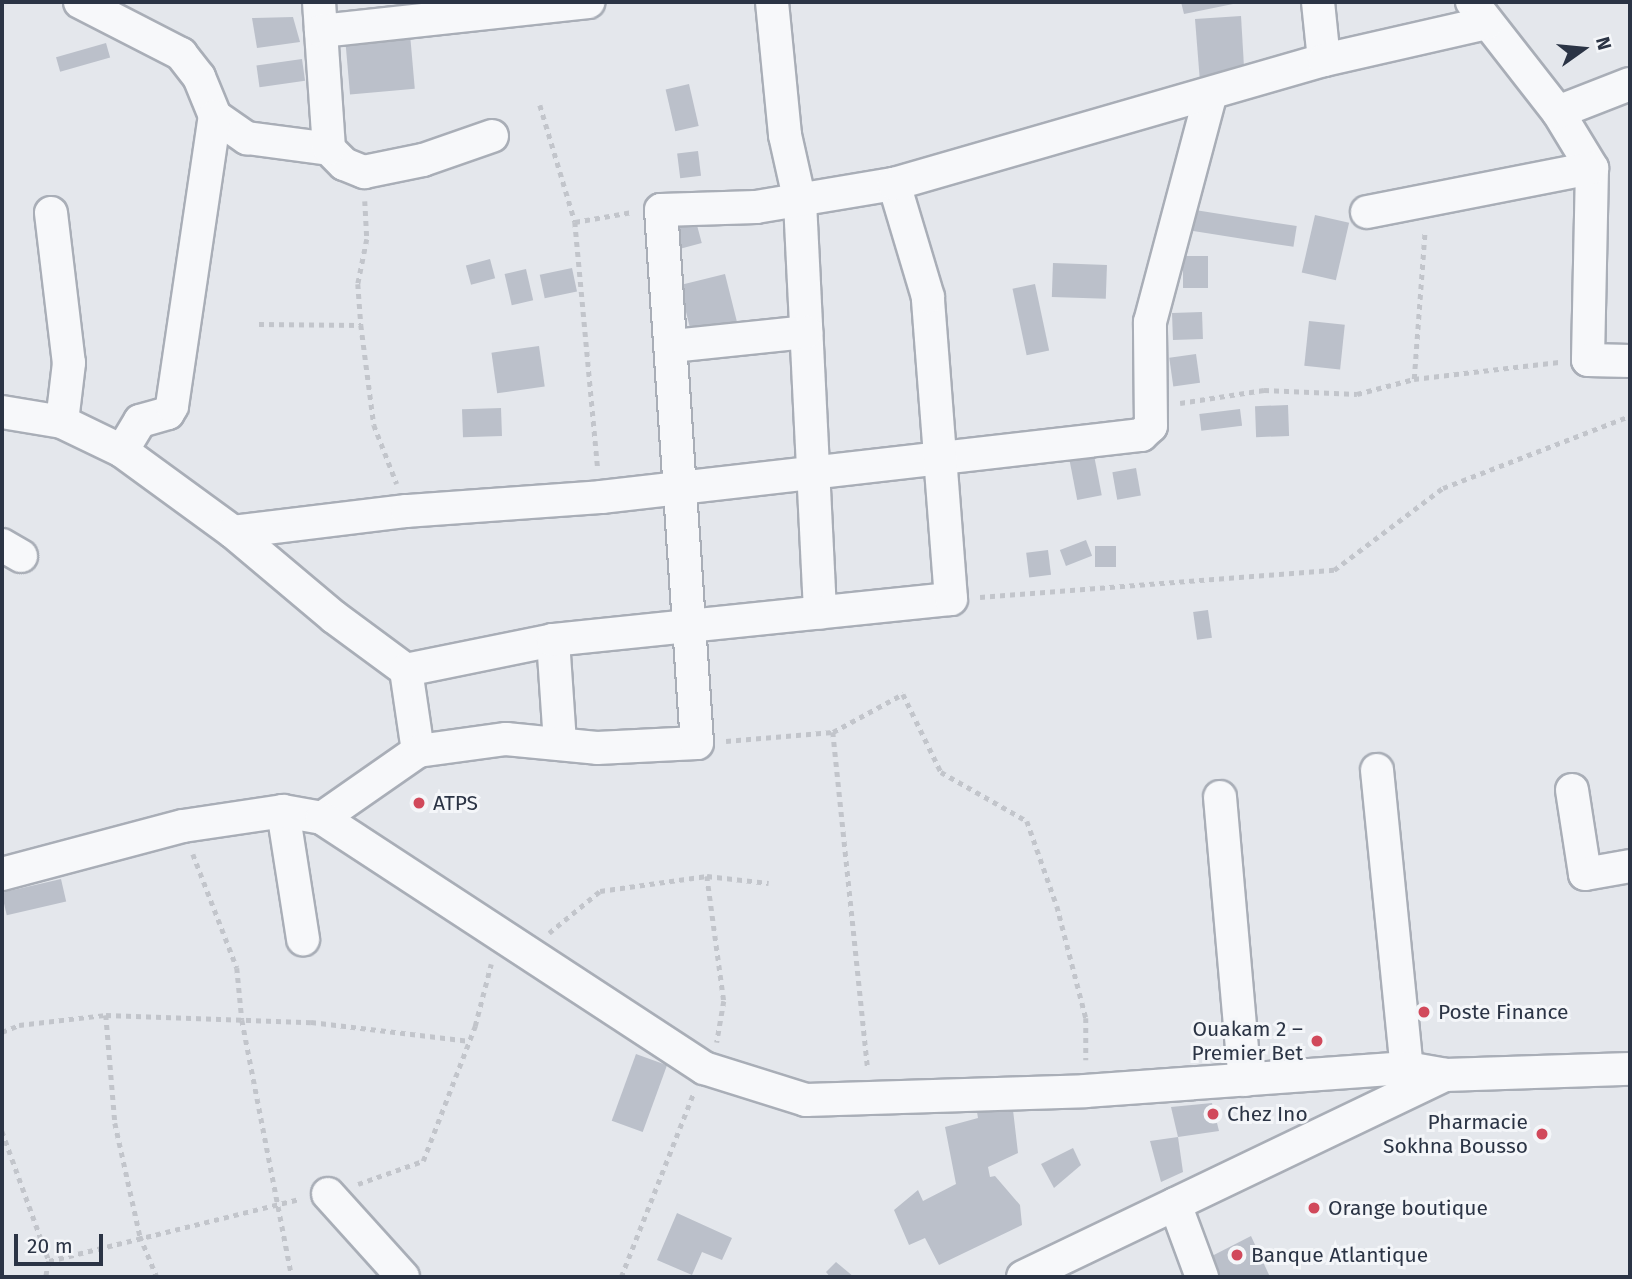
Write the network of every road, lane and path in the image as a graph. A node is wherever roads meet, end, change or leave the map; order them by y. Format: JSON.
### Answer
{"nodes":[{"id":1,"x":80,"y":2,"type":"edge"},
{"id":2,"x":587,"y":2,"type":"edge"},
{"id":3,"x":772,"y":2,"type":"edge"},
{"id":4,"x":1318,"y":2,"type":"edge"},
{"id":5,"x":1479,"y":12,"type":"edge"},
{"id":6,"x":320,"y":17,"type":"edge"},
{"id":7,"x":1324,"y":60,"type":"junction"},
{"id":8,"x":1630,"y":84,"type":"edge"},
{"id":9,"x":1210,"y":96,"type":"junction"},
{"id":10,"x":540,"y":105,"type":"dead end"},
{"id":11,"x":1558,"y":112,"type":"junction"},
{"id":12,"x":215,"y":116,"type":"junction"},
{"id":13,"x":492,"y":135,"type":"dead end"},
{"id":14,"x":329,"y":149,"type":"junction"},
{"id":15,"x":1592,"y":168,"type":"junction"},
{"id":16,"x":364,"y":172,"type":"junction"},
{"id":17,"x":894,"y":184,"type":"junction"},
{"id":18,"x":1427,"y":197,"type":"junction"},
{"id":19,"x":800,"y":202,"type":"junction"},
{"id":20,"x":661,"y":209,"type":"junction"},
{"id":21,"x":1367,"y":212,"type":"dead end"},
{"id":22,"x":51,"y":213,"type":"dead end"},
{"id":23,"x":575,"y":222,"type":"junction"},
{"id":24,"x":259,"y":324,"type":"dead end"},
{"id":25,"x":361,"y":325,"type":"junction"},
{"id":26,"x":806,"y":332,"type":"junction"},
{"id":27,"x":673,"y":346,"type":"junction"},
{"id":28,"x":1588,"y":360,"type":"junction"},
{"id":29,"x":1630,"y":361,"type":"edge"},
{"id":30,"x":1414,"y":379,"type":"junction"},
{"id":31,"x":1152,"y":407,"type":"junction"},
{"id":32,"x":2,"y":412,"type":"edge"},
{"id":33,"x":1630,"y":416,"type":"edge"},
{"id":34,"x":62,"y":422,"type":"junction"},
{"id":35,"x":122,"y":450,"type":"junction"},
{"id":36,"x":941,"y":457,"type":"junction"},
{"id":37,"x":811,"y":471,"type":"junction"},
{"id":38,"x":682,"y":486,"type":"junction"},
{"id":39,"x":600,"y":497,"type":"junction"},
{"id":40,"x":407,"y":511,"type":"junction"},
{"id":41,"x":233,"y":532,"type":"junction"},
{"id":42,"x":951,"y":599,"type":"junction"},
{"id":43,"x":820,"y":613,"type":"junction"},
{"id":44,"x":692,"y":626,"type":"junction"},
{"id":45,"x":554,"y":640,"type":"junction"},
{"id":46,"x":406,"y":670,"type":"junction"},
{"id":47,"x":833,"y":732,"type":"junction"},
{"id":48,"x":560,"y":743,"type":"junction"},
{"id":49,"x":697,"y":743,"type":"junction"},
{"id":50,"x":418,"y":751,"type":"junction"},
{"id":51,"x":1377,"y":769,"type":"dead end"},
{"id":52,"x":1572,"y":790,"type":"dead end"},
{"id":53,"x":1220,"y":797,"type":"dead end"},
{"id":54,"x":283,"y":811,"type":"junction"},
{"id":55,"x":322,"y":818,"type":"junction"},
{"id":56,"x":183,"y":826,"type":"junction"},
{"id":57,"x":1630,"y":866,"type":"edge"},
{"id":58,"x":2,"y":874,"type":"edge"},
{"id":59,"x":707,"y":876,"type":"junction"},
{"id":60,"x":769,"y":883,"type":"dead end"},
{"id":61,"x":303,"y":939,"type":"dead end"},
{"id":62,"x":509,"y":942,"type":"junction"},
{"id":63,"x":106,"y":1015,"type":"junction"},
{"id":64,"x":242,"y":1020,"type":"junction"},
{"id":65,"x":2,"y":1032,"type":"edge"},
{"id":66,"x":470,"y":1041,"type":"junction"},
{"id":67,"x":704,"y":1068,"type":"junction"},
{"id":68,"x":1408,"y":1068,"type":"junction"},
{"id":69,"x":1630,"y":1069,"type":"edge"},
{"id":70,"x":1445,"y":1075,"type":"junction"},
{"id":71,"x":1245,"y":1080,"type":"junction"},
{"id":72,"x":1085,"y":1091,"type":"junction"},
{"id":73,"x":871,"y":1100,"type":"junction"},
{"id":74,"x":2,"y":1131,"type":"edge"},
{"id":75,"x":328,"y":1194,"type":"junction"},
{"id":76,"x":276,"y":1203,"type":"junction"},
{"id":77,"x":1175,"y":1204,"type":"junction"},
{"id":78,"x":141,"y":1236,"type":"junction"},
{"id":79,"x":48,"y":1261,"type":"junction"},
{"id":80,"x":1028,"y":1276,"type":"edge"},
{"id":81,"x":46,"y":1277,"type":"edge"},
{"id":82,"x":157,"y":1277,"type":"edge"},
{"id":83,"x":292,"y":1277,"type":"edge"},
{"id":84,"x":402,"y":1277,"type":"edge"},
{"id":85,"x":621,"y":1277,"type":"edge"},
{"id":86,"x":1202,"y":1277,"type":"edge"}],
"edges":[{"from":1,"to":12,"type":"street"},
{"from":2,"to":6,"type":"street"},
{"from":3,"to":19,"type":"street"},
{"from":4,"to":7,"type":"street"},
{"from":5,"to":7,"type":"street"},
{"from":5,"to":11,"type":"street"},
{"from":6,"to":14,"type":"street"},
{"from":7,"to":9,"type":"street"},
{"from":8,"to":11,"type":"street"},
{"from":9,"to":17,"type":"street"},
{"from":9,"to":31,"type":"street"},
{"from":10,"to":23,"type":"path"},
{"from":11,"to":15,"type":"street"},
{"from":12,"to":14,"type":"street"},
{"from":12,"to":35,"type":"street"},
{"from":13,"to":16,"type":"street"},
{"from":14,"to":16,"type":"street"},
{"from":15,"to":18,"type":"street"},
{"from":15,"to":28,"type":"street"},
{"from":16,"to":25,"type":"path"},
{"from":17,"to":19,"type":"street"},
{"from":17,"to":36,"type":"street"},
{"from":18,"to":21,"type":"street"},
{"from":18,"to":30,"type":"path"},
{"from":19,"to":20,"type":"street"},
{"from":19,"to":26,"type":"street"},
{"from":20,"to":23,"type":"path"},
{"from":20,"to":27,"type":"street"},
{"from":22,"to":34,"type":"street"},
{"from":23,"to":39,"type":"path"},
{"from":24,"to":25,"type":"path"},
{"from":25,"to":40,"type":"path"},
{"from":26,"to":27,"type":"street"},
{"from":26,"to":37,"type":"street"},
{"from":27,"to":38,"type":"street"},
{"from":28,"to":29,"type":"street"},
{"from":28,"to":30,"type":"path"},
{"from":30,"to":31,"type":"path"},
{"from":31,"to":36,"type":"street"},
{"from":32,"to":34,"type":"street"},
{"from":33,"to":42,"type":"path"},
{"from":34,"to":35,"type":"street"},
{"from":35,"to":41,"type":"street"},
{"from":36,"to":37,"type":"street"},
{"from":36,"to":42,"type":"street"},
{"from":37,"to":38,"type":"street"},
{"from":37,"to":43,"type":"street"},
{"from":38,"to":39,"type":"street"},
{"from":38,"to":44,"type":"street"},
{"from":39,"to":40,"type":"street"},
{"from":40,"to":41,"type":"street"},
{"from":41,"to":46,"type":"street"},
{"from":42,"to":43,"type":"street"},
{"from":43,"to":44,"type":"street"},
{"from":44,"to":45,"type":"street"},
{"from":44,"to":49,"type":"street"},
{"from":45,"to":46,"type":"street"},
{"from":45,"to":48,"type":"street"},
{"from":46,"to":50,"type":"street"},
{"from":47,"to":49,"type":"path"},
{"from":47,"to":72,"type":"path"},
{"from":47,"to":73,"type":"path"},
{"from":48,"to":49,"type":"street"},
{"from":48,"to":50,"type":"street"},
{"from":50,"to":55,"type":"street"},
{"from":51,"to":68,"type":"street"},
{"from":52,"to":57,"type":"street"},
{"from":53,"to":71,"type":"street"},
{"from":54,"to":55,"type":"street"},
{"from":54,"to":56,"type":"street"},
{"from":54,"to":61,"type":"street"},
{"from":55,"to":62,"type":"street"},
{"from":56,"to":58,"type":"street"},
{"from":56,"to":64,"type":"path"},
{"from":59,"to":60,"type":"path"},
{"from":59,"to":62,"type":"path"},
{"from":59,"to":67,"type":"path"},
{"from":62,"to":66,"type":"path"},
{"from":62,"to":67,"type":"street"},
{"from":63,"to":64,"type":"path"},
{"from":63,"to":65,"type":"path"},
{"from":63,"to":78,"type":"path"},
{"from":64,"to":66,"type":"path"},
{"from":64,"to":76,"type":"path"},
{"from":66,"to":75,"type":"path"},
{"from":67,"to":73,"type":"street"},
{"from":67,"to":85,"type":"path"},
{"from":68,"to":70,"type":"street"},
{"from":68,"to":71,"type":"street"},
{"from":69,"to":70,"type":"street"},
{"from":70,"to":77,"type":"street"},
{"from":71,"to":72,"type":"street"},
{"from":72,"to":73,"type":"street"},
{"from":74,"to":79,"type":"path"},
{"from":75,"to":76,"type":"path"},
{"from":75,"to":84,"type":"street"},
{"from":76,"to":78,"type":"path"},
{"from":76,"to":83,"type":"path"},
{"from":77,"to":80,"type":"street"},
{"from":77,"to":86,"type":"street"},
{"from":78,"to":79,"type":"path"},
{"from":78,"to":82,"type":"path"},
{"from":79,"to":81,"type":"path"}]}
